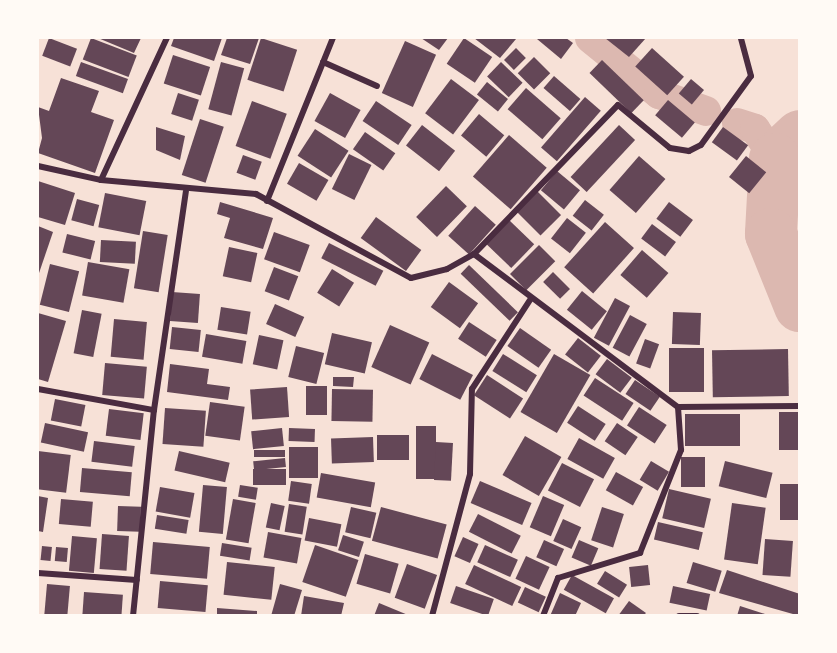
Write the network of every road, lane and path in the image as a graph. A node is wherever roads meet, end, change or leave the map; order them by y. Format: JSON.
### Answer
{"nodes":[{"id":1,"x":167,"y":38,"type":"edge"},
{"id":2,"x":333,"y":38,"type":"edge"},
{"id":3,"x":741,"y":38,"type":"edge"},
{"id":4,"x":323,"y":62,"type":"junction"},
{"id":5,"x":377,"y":86,"type":"dead end"},
{"id":6,"x":38,"y":166,"type":"edge"},
{"id":7,"x":101,"y":180,"type":"junction"},
{"id":8,"x":186,"y":191,"type":"junction"},
{"id":9,"x":267,"y":201,"type":"junction"},
{"id":10,"x":474,"y":254,"type":"junction"},
{"id":11,"x":530,"y":300,"type":"junction"},
{"id":12,"x":38,"y":389,"type":"edge"},
{"id":13,"x":678,"y":406,"type":"junction"},
{"id":14,"x":800,"y":406,"type":"edge"},
{"id":15,"x":154,"y":410,"type":"junction"},
{"id":16,"x":38,"y":573,"type":"edge"},
{"id":17,"x":136,"y":580,"type":"junction"},
{"id":18,"x":133,"y":615,"type":"edge"},
{"id":19,"x":432,"y":615,"type":"edge"},
{"id":20,"x":543,"y":615,"type":"edge"},
{"id":21,"x":679,"y":615,"type":"edge"},
{"id":22,"x":697,"y":615,"type":"edge"}],
"edges":[{"from":1,"to":7,"type":"street"},
{"from":2,"to":4,"type":"street"},
{"from":3,"to":10,"type":"street"},
{"from":4,"to":5,"type":"street"},
{"from":4,"to":9,"type":"street"},
{"from":6,"to":7,"type":"street"},
{"from":7,"to":8,"type":"street"},
{"from":8,"to":9,"type":"street"},
{"from":8,"to":15,"type":"street"},
{"from":9,"to":10,"type":"street"},
{"from":10,"to":11,"type":"street"},
{"from":11,"to":13,"type":"street"},
{"from":11,"to":19,"type":"street"},
{"from":12,"to":15,"type":"street"},
{"from":13,"to":14,"type":"street"},
{"from":13,"to":20,"type":"street"},
{"from":15,"to":17,"type":"street"},
{"from":16,"to":17,"type":"street"},
{"from":17,"to":18,"type":"street"},
{"from":21,"to":22,"type":"street"}]}
